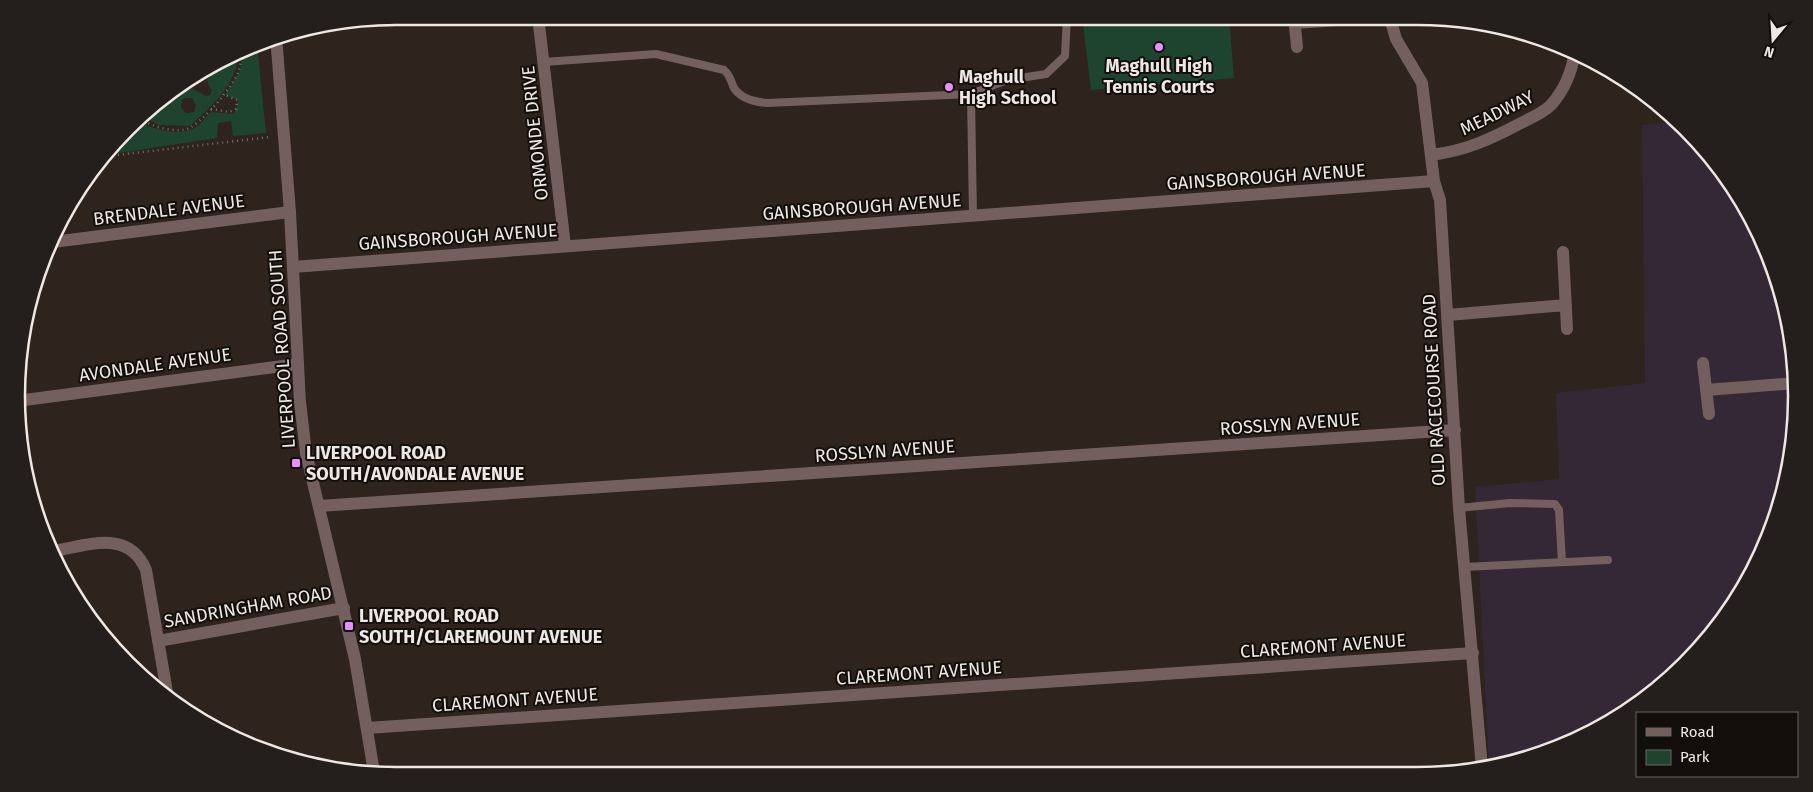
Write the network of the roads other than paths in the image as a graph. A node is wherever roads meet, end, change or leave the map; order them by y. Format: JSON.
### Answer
{"nodes":[{"id":1,"x":539,"y":25,"type":"edge"},
{"id":2,"x":1067,"y":25,"type":"edge"},
{"id":3,"x":1295,"y":25,"type":"edge"},
{"id":4,"x":1395,"y":25,"type":"edge"},
{"id":5,"x":277,"y":45,"type":"edge"},
{"id":6,"x":1297,"y":47,"type":"dead end"},
{"id":7,"x":1574,"y":60,"type":"edge"},
{"id":8,"x":544,"y":62,"type":"junction"},
{"id":9,"x":971,"y":94,"type":"junction"},
{"id":10,"x":1430,"y":155,"type":"junction"},
{"id":11,"x":1434,"y":181,"type":"junction"},
{"id":12,"x":290,"y":212,"type":"junction"},
{"id":13,"x":973,"y":217,"type":"junction"},
{"id":14,"x":59,"y":241,"type":"edge"},
{"id":15,"x":565,"y":246,"type":"junction"},
{"id":16,"x":1563,"y":252,"type":"dead end"},
{"id":17,"x":293,"y":267,"type":"junction"},
{"id":18,"x":1566,"y":305,"type":"junction"},
{"id":19,"x":1448,"y":315,"type":"junction"},
{"id":20,"x":1567,"y":328,"type":"dead end"},
{"id":21,"x":1703,"y":363,"type":"dead end"},
{"id":22,"x":298,"y":364,"type":"junction"},
{"id":23,"x":1787,"y":384,"type":"edge"},
{"id":24,"x":1706,"y":390,"type":"junction"},
{"id":25,"x":25,"y":400,"type":"edge"},
{"id":26,"x":1709,"y":414,"type":"dead end"},
{"id":27,"x":1454,"y":430,"type":"junction"},
{"id":28,"x":319,"y":506,"type":"junction"},
{"id":29,"x":1459,"y":508,"type":"junction"},
{"id":30,"x":59,"y":550,"type":"edge"},
{"id":31,"x":1608,"y":560,"type":"dead end"},
{"id":32,"x":1562,"y":562,"type":"junction"},
{"id":33,"x":1464,"y":566,"type":"junction"},
{"id":34,"x":344,"y":608,"type":"junction"},
{"id":35,"x":158,"y":641,"type":"junction"},
{"id":36,"x":1473,"y":653,"type":"junction"},
{"id":37,"x":166,"y":687,"type":"edge"},
{"id":38,"x":367,"y":728,"type":"junction"},
{"id":39,"x":1481,"y":761,"type":"edge"},
{"id":40,"x":373,"y":766,"type":"edge"}],
"edges":[{"from":1,"to":8,"type":"street","name":"ORMONDE DRIVE"},
{"from":2,"to":9,"type":"lane"},
{"from":3,"to":6,"type":"street"},
{"from":4,"to":10,"type":"street","name":"OLD RACECOURSE ROAD"},
{"from":5,"to":12,"type":"street","name":"LIVERPOOL ROAD SOUTH"},
{"from":7,"to":10,"type":"street","name":"MEADWAY"},
{"from":8,"to":9,"type":"lane"},
{"from":8,"to":15,"type":"street","name":"ORMONDE DRIVE"},
{"from":9,"to":13,"type":"lane"},
{"from":10,"to":11,"type":"street","name":"OLD RACECOURSE ROAD"},
{"from":11,"to":13,"type":"street","name":"GAINSBOROUGH AVENUE"},
{"from":11,"to":19,"type":"street","name":"OLD RACECOURSE ROAD"},
{"from":12,"to":14,"type":"street","name":"BRENDALE AVENUE"},
{"from":12,"to":17,"type":"street","name":"LIVERPOOL ROAD SOUTH"},
{"from":13,"to":15,"type":"street","name":"GAINSBOROUGH AVENUE"},
{"from":15,"to":17,"type":"street","name":"GAINSBOROUGH AVENUE"},
{"from":16,"to":18,"type":"street"},
{"from":17,"to":22,"type":"street","name":"LIVERPOOL ROAD SOUTH"},
{"from":18,"to":19,"type":"street"},
{"from":18,"to":20,"type":"street"},
{"from":19,"to":27,"type":"street","name":"OLD RACECOURSE ROAD"},
{"from":21,"to":24,"type":"street"},
{"from":22,"to":25,"type":"street","name":"AVONDALE AVENUE"},
{"from":22,"to":28,"type":"street","name":"LIVERPOOL ROAD SOUTH"},
{"from":23,"to":24,"type":"street"},
{"from":24,"to":26,"type":"street"},
{"from":27,"to":28,"type":"street","name":"ROSSLYN AVENUE"},
{"from":27,"to":29,"type":"street","name":"OLD RACECOURSE ROAD"},
{"from":28,"to":34,"type":"street","name":"LIVERPOOL ROAD SOUTH"},
{"from":29,"to":32,"type":"lane"},
{"from":29,"to":33,"type":"street","name":"OLD RACECOURSE ROAD"},
{"from":30,"to":35,"type":"street"},
{"from":31,"to":32,"type":"lane"},
{"from":32,"to":33,"type":"lane"},
{"from":33,"to":36,"type":"street","name":"OLD RACECOURSE ROAD"},
{"from":34,"to":35,"type":"street","name":"SANDRINGHAM ROAD"},
{"from":34,"to":38,"type":"street","name":"LIVERPOOL ROAD SOUTH"},
{"from":35,"to":37,"type":"street"},
{"from":36,"to":38,"type":"street","name":"CLAREMONT AVENUE"},
{"from":36,"to":39,"type":"street","name":"OLD RACECOURSE ROAD"},
{"from":38,"to":40,"type":"street","name":"LIVERPOOL ROAD SOUTH"}]}
